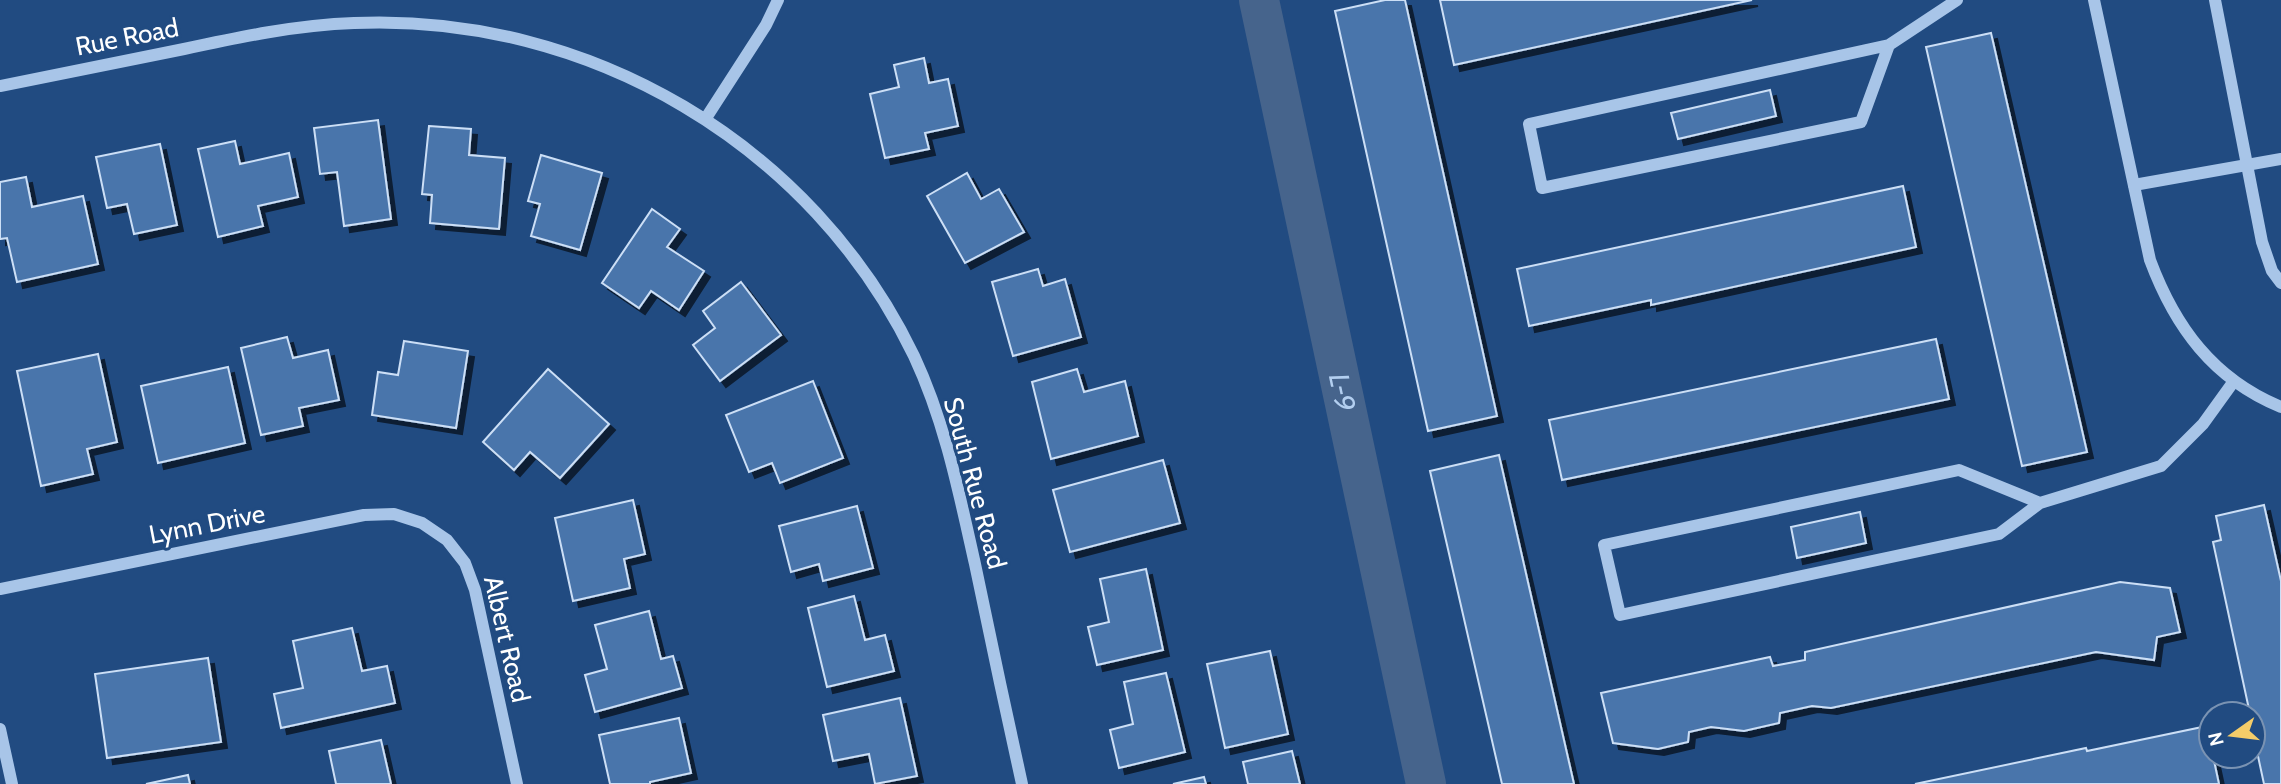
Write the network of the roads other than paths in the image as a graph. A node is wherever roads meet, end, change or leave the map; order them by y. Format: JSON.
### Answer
{"nodes":[{"id":1,"x":778,"y":0,"type":"edge"},
{"id":2,"x":1957,"y":0,"type":"edge"},
{"id":3,"x":2094,"y":0,"type":"edge"},
{"id":4,"x":2215,"y":0,"type":"edge"},
{"id":5,"x":1889,"y":45,"type":"junction"},
{"id":6,"x":0,"y":86,"type":"edge"},
{"id":7,"x":706,"y":118,"type":"junction"},
{"id":8,"x":2281,"y":159,"type":"edge"},
{"id":9,"x":2247,"y":165,"type":"junction"},
{"id":10,"x":2134,"y":185,"type":"junction"},
{"id":11,"x":2281,"y":283,"type":"edge"},
{"id":12,"x":2234,"y":381,"type":"junction"},
{"id":13,"x":2281,"y":407,"type":"edge"},
{"id":14,"x":2040,"y":503,"type":"junction"},
{"id":15,"x":422,"y":523,"type":"joint"},
{"id":16,"x":0,"y":589,"type":"edge"},
{"id":17,"x":0,"y":729,"type":"edge"},
{"id":18,"x":12,"y":784,"type":"edge"},
{"id":19,"x":517,"y":784,"type":"edge"},
{"id":20,"x":1022,"y":784,"type":"edge"}],
"edges":[{"from":1,"to":7,"type":"street"},
{"from":2,"to":5,"type":"street"},
{"from":3,"to":10,"type":"street"},
{"from":4,"to":9,"type":"street"},
{"from":5,"to":5,"type":"street"},
{"from":6,"to":7,"type":"street","name":"Rue Road"},
{"from":7,"to":20,"type":"street","name":"South Rue Road"},
{"from":8,"to":9,"type":"street"},
{"from":9,"to":10,"type":"street"},
{"from":9,"to":11,"type":"street"},
{"from":10,"to":12,"type":"street"},
{"from":12,"to":13,"type":"street"},
{"from":12,"to":14,"type":"street"},
{"from":14,"to":14,"type":"street"},
{"from":15,"to":16,"type":"street","name":"Lynn Drive"},
{"from":15,"to":19,"type":"street","name":"Albert Road"},
{"from":17,"to":18,"type":"street"}]}
